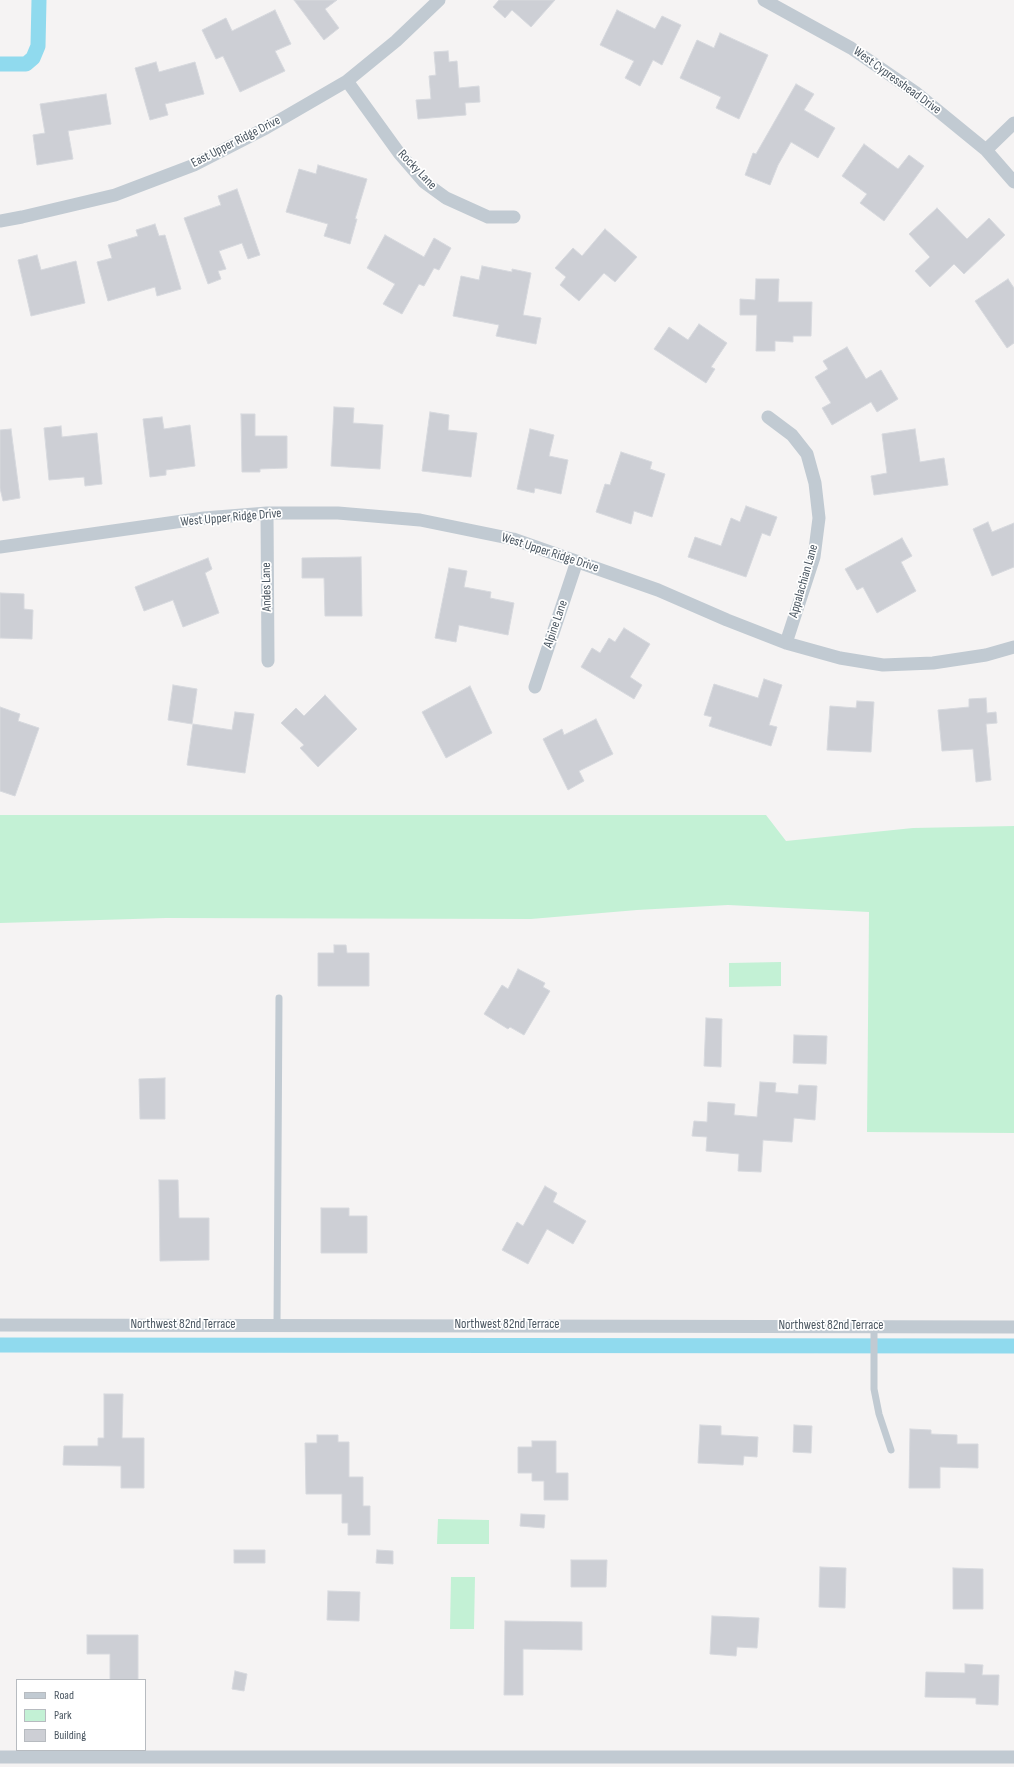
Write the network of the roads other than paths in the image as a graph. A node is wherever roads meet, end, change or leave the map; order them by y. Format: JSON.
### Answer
{"nodes":[{"id":1,"x":439,"y":0,"type":"edge"},
{"id":2,"x":764,"y":0,"type":"edge"},
{"id":3,"x":778,"y":3,"type":"edge"},
{"id":4,"x":347,"y":81,"type":"junction"},
{"id":5,"x":1014,"y":123,"type":"edge"},
{"id":6,"x":986,"y":150,"type":"junction"},
{"id":7,"x":1014,"y":182,"type":"edge"},
{"id":8,"x":514,"y":216,"type":"dead end"},
{"id":9,"x":0,"y":220,"type":"edge"},
{"id":10,"x":768,"y":417,"type":"dead end"},
{"id":11,"x":266,"y":513,"type":"junction"},
{"id":12,"x":0,"y":547,"type":"edge"},
{"id":13,"x":577,"y":561,"type":"junction"},
{"id":14,"x":786,"y":643,"type":"junction"},
{"id":15,"x":1014,"y":647,"type":"edge"},
{"id":16,"x":268,"y":661,"type":"dead end"},
{"id":17,"x":534,"y":687,"type":"dead end"},
{"id":18,"x":279,"y":998,"type":"dead end"},
{"id":19,"x":0,"y":1325,"type":"edge"},
{"id":20,"x":277,"y":1325,"type":"junction"},
{"id":21,"x":874,"y":1326,"type":"junction"},
{"id":22,"x":1014,"y":1326,"type":"edge"},
{"id":23,"x":892,"y":1450,"type":"dead end"},
{"id":24,"x":0,"y":1757,"type":"edge"},
{"id":25,"x":1014,"y":1757,"type":"edge"}],
"edges":[{"from":1,"to":4,"type":"street","name":"East Upper Ridge Drive"},
{"from":2,"to":3,"type":"street","name":"West Cypresshead Drive"},
{"from":3,"to":6,"type":"street","name":"West Cypresshead Drive"},
{"from":4,"to":8,"type":"street","name":"Rocky Lane"},
{"from":4,"to":9,"type":"street","name":"East Upper Ridge Drive"},
{"from":5,"to":6,"type":"street"},
{"from":6,"to":7,"type":"street","name":"West Cypresshead Drive"},
{"from":10,"to":14,"type":"street","name":"Appalachian Lane"},
{"from":11,"to":12,"type":"street","name":"West Upper Ridge Drive"},
{"from":11,"to":13,"type":"street","name":"West Upper Ridge Drive"},
{"from":11,"to":16,"type":"street","name":"Andes Lane"},
{"from":13,"to":14,"type":"street","name":"West Upper Ridge Drive"},
{"from":13,"to":17,"type":"street","name":"Alpine Lane"},
{"from":14,"to":15,"type":"street","name":"West Upper Ridge Drive"},
{"from":18,"to":20,"type":"lane"},
{"from":19,"to":20,"type":"street","name":"Northwest 82nd Terrace"},
{"from":20,"to":21,"type":"street","name":"Northwest 82nd Terrace"},
{"from":21,"to":22,"type":"street","name":"Northwest 82nd Terrace"},
{"from":21,"to":23,"type":"lane"},
{"from":24,"to":25,"type":"street"}]}
